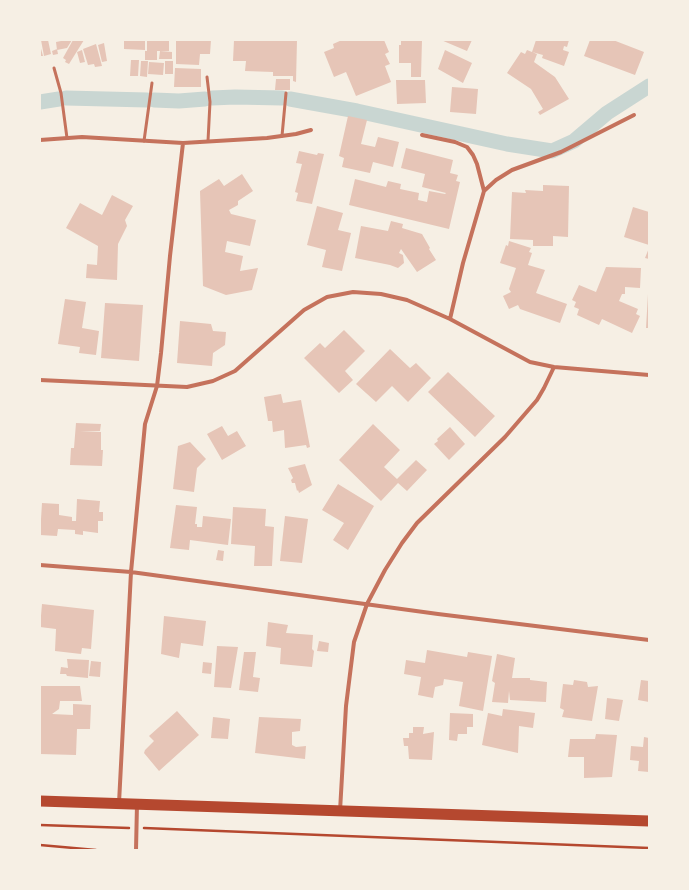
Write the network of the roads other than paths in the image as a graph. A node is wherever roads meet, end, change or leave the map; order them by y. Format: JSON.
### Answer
{"nodes":[{"id":1,"x":54,"y":68,"type":"dead end"},
{"id":2,"x":207,"y":77,"type":"dead end"},
{"id":3,"x":152,"y":83,"type":"dead end"},
{"id":4,"x":286,"y":93,"type":"dead end"},
{"id":5,"x":634,"y":115,"type":"dead end"},
{"id":6,"x":311,"y":130,"type":"dead end"},
{"id":7,"x":422,"y":135,"type":"dead end"},
{"id":8,"x":282,"y":136,"type":"junction"},
{"id":9,"x":67,"y":138,"type":"junction"},
{"id":10,"x":40,"y":140,"type":"edge"},
{"id":11,"x":144,"y":141,"type":"junction"},
{"id":12,"x":208,"y":141,"type":"junction"},
{"id":13,"x":183,"y":143,"type":"junction"},
{"id":14,"x":484,"y":191,"type":"junction"},
{"id":15,"x":450,"y":319,"type":"junction"},
{"id":16,"x":554,"y":367,"type":"junction"},
{"id":17,"x":649,"y":375,"type":"edge"},
{"id":18,"x":40,"y":380,"type":"edge"},
{"id":19,"x":157,"y":386,"type":"junction"},
{"id":20,"x":40,"y":565,"type":"edge"},
{"id":21,"x":131,"y":572,"type":"junction"},
{"id":22,"x":367,"y":604,"type":"junction"},
{"id":23,"x":649,"y":640,"type":"edge"},
{"id":24,"x":40,"y":800,"type":"edge"},
{"id":25,"x":118,"y":804,"type":"junction"},
{"id":26,"x":137,"y":804,"type":"junction"},
{"id":27,"x":340,"y":811,"type":"junction"},
{"id":28,"x":649,"y":822,"type":"edge"},
{"id":29,"x":136,"y":850,"type":"edge"}],
"edges":[{"from":1,"to":9,"type":"lane"},
{"from":2,"to":12,"type":"lane"},
{"from":3,"to":11,"type":"lane"},
{"from":4,"to":8,"type":"lane"},
{"from":5,"to":14,"type":"street"},
{"from":6,"to":8,"type":"street"},
{"from":7,"to":14,"type":"street"},
{"from":8,"to":12,"type":"street"},
{"from":9,"to":10,"type":"street"},
{"from":9,"to":11,"type":"street"},
{"from":11,"to":13,"type":"street"},
{"from":12,"to":13,"type":"street"},
{"from":13,"to":19,"type":"street"},
{"from":14,"to":15,"type":"street"},
{"from":15,"to":16,"type":"street"},
{"from":15,"to":19,"type":"street"},
{"from":16,"to":17,"type":"street"},
{"from":16,"to":22,"type":"street"},
{"from":18,"to":19,"type":"street"},
{"from":19,"to":21,"type":"street"},
{"from":20,"to":21,"type":"street"},
{"from":21,"to":22,"type":"street"},
{"from":21,"to":25,"type":"street"},
{"from":22,"to":23,"type":"street"},
{"from":22,"to":27,"type":"street"},
{"from":24,"to":25,"type":"highway"},
{"from":25,"to":26,"type":"highway"},
{"from":26,"to":27,"type":"highway"},
{"from":26,"to":29,"type":"street"},
{"from":27,"to":28,"type":"highway"}]}
